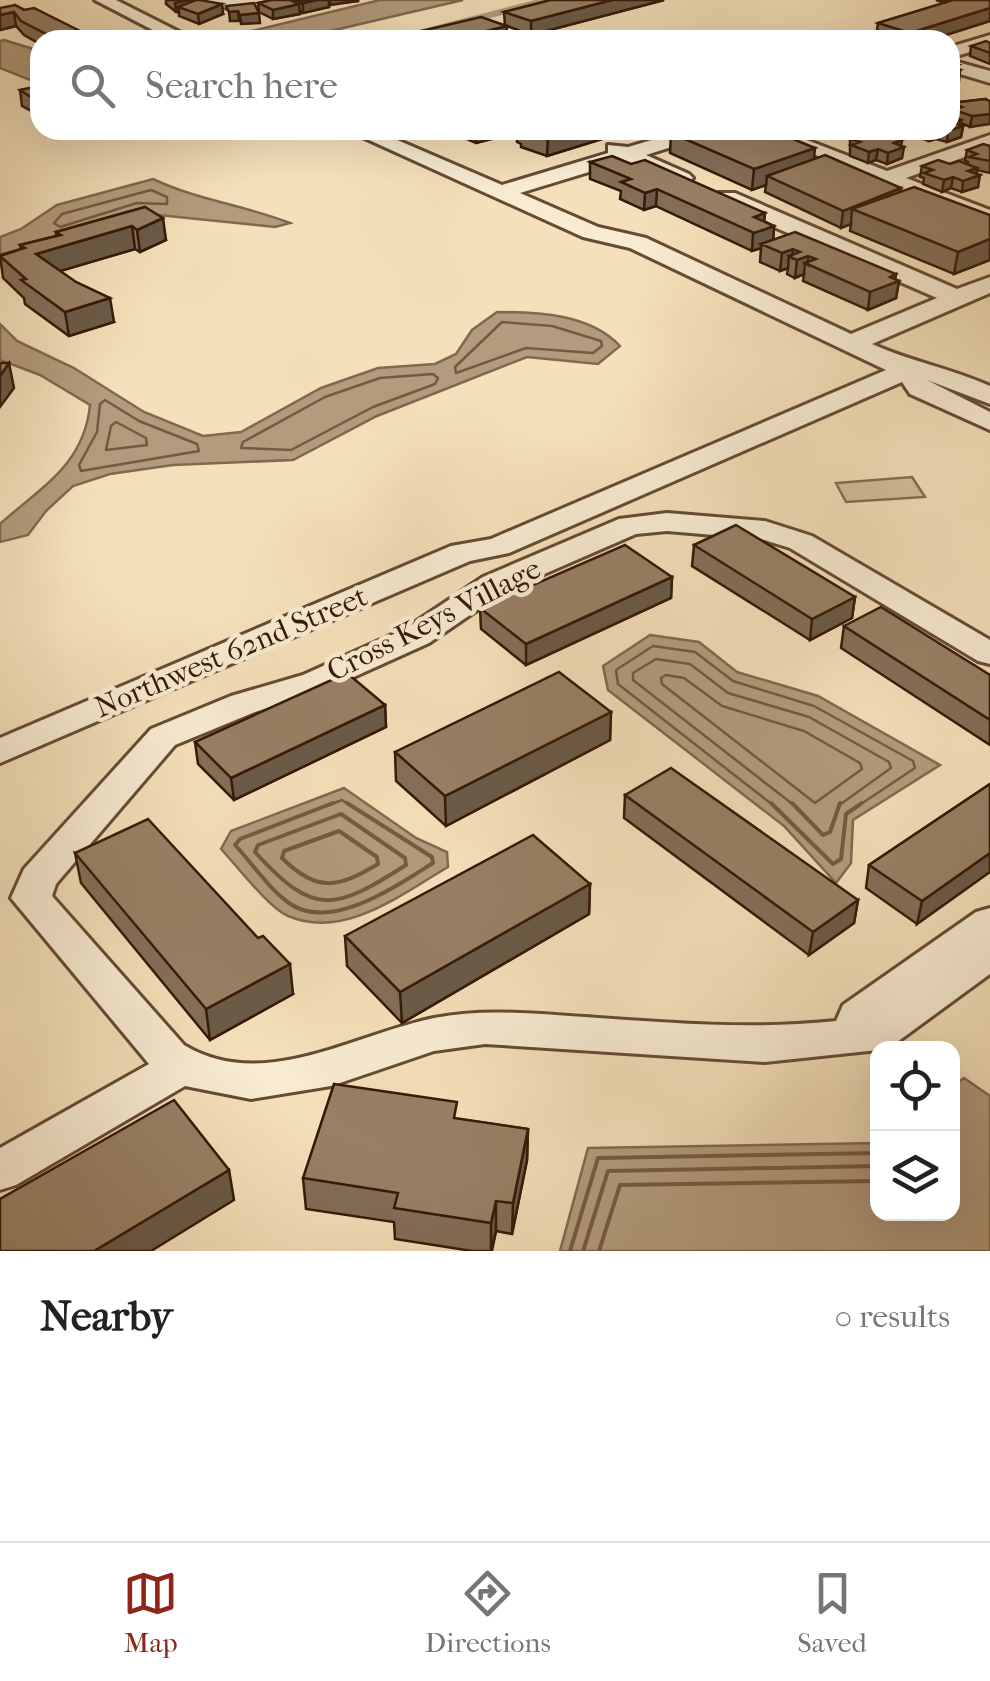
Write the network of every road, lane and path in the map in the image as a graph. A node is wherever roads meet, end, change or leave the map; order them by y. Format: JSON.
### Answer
{"nodes":[{"id":1,"x":212,"y":0,"type":"edge"},
{"id":2,"x":287,"y":0,"type":"edge"},
{"id":3,"x":95,"y":4,"type":"edge"},
{"id":4,"x":139,"y":30,"type":"edge"},
{"id":5,"x":161,"y":30,"type":"edge"},
{"id":6,"x":990,"y":31,"type":"edge"},
{"id":7,"x":990,"y":40,"type":"edge"},
{"id":8,"x":960,"y":41,"type":"edge"},
{"id":9,"x":960,"y":50,"type":"edge"},
{"id":10,"x":960,"y":68,"type":"edge"},
{"id":11,"x":990,"y":77,"type":"edge"},
{"id":12,"x":384,"y":140,"type":"edge"},
{"id":13,"x":415,"y":140,"type":"edge"},
{"id":14,"x":652,"y":140,"type":"edge"},
{"id":15,"x":667,"y":140,"type":"edge"},
{"id":16,"x":789,"y":140,"type":"edge"},
{"id":17,"x":990,"y":141,"type":"edge"},
{"id":18,"x":621,"y":152,"type":"junction"},
{"id":19,"x":887,"y":178,"type":"junction"},
{"id":20,"x":509,"y":186,"type":"junction"},
{"id":21,"x":990,"y":218,"type":"edge"},
{"id":22,"x":990,"y":284,"type":"edge"},
{"id":23,"x":957,"y":298,"type":"junction"},
{"id":24,"x":852,"y":343,"type":"junction"},
{"id":25,"x":896,"y":364,"type":"junction"},
{"id":26,"x":990,"y":396,"type":"edge"},
{"id":27,"x":990,"y":422,"type":"edge"},
{"id":28,"x":990,"y":654,"type":"edge"},
{"id":29,"x":0,"y":751,"type":"edge"},
{"id":30,"x":990,"y":922,"type":"edge"},
{"id":31,"x":990,"y":953,"type":"edge"},
{"id":32,"x":854,"y":1034,"type":"junction"},
{"id":33,"x":183,"y":1066,"type":"junction"},
{"id":34,"x":0,"y":1171,"type":"edge"}],
"edges":[{"from":1,"to":2,"type":"street"},
{"from":3,"to":4,"type":"street"},
{"from":3,"to":5,"type":"street"},
{"from":6,"to":8,"type":"street"},
{"from":7,"to":9,"type":"street"},
{"from":10,"to":11,"type":"street"},
{"from":12,"to":20,"type":"street"},
{"from":13,"to":20,"type":"street"},
{"from":14,"to":18,"type":"street"},
{"from":15,"to":18,"type":"street"},
{"from":16,"to":19,"type":"street"},
{"from":17,"to":19,"type":"street"},
{"from":18,"to":20,"type":"street"},
{"from":18,"to":23,"type":"street"},
{"from":19,"to":21,"type":"street"},
{"from":20,"to":24,"type":"street"},
{"from":22,"to":23,"type":"street"},
{"from":23,"to":24,"type":"street"},
{"from":24,"to":25,"type":"street"},
{"from":25,"to":26,"type":"street"},
{"from":25,"to":27,"type":"street"},
{"from":25,"to":29,"type":"street","name":"Northwest 62nd Street"},
{"from":28,"to":33,"type":"street","name":"Cross Keys Village"},
{"from":30,"to":32,"type":"street"},
{"from":31,"to":32,"type":"street"},
{"from":32,"to":33,"type":"street"},
{"from":33,"to":34,"type":"street"}]}
